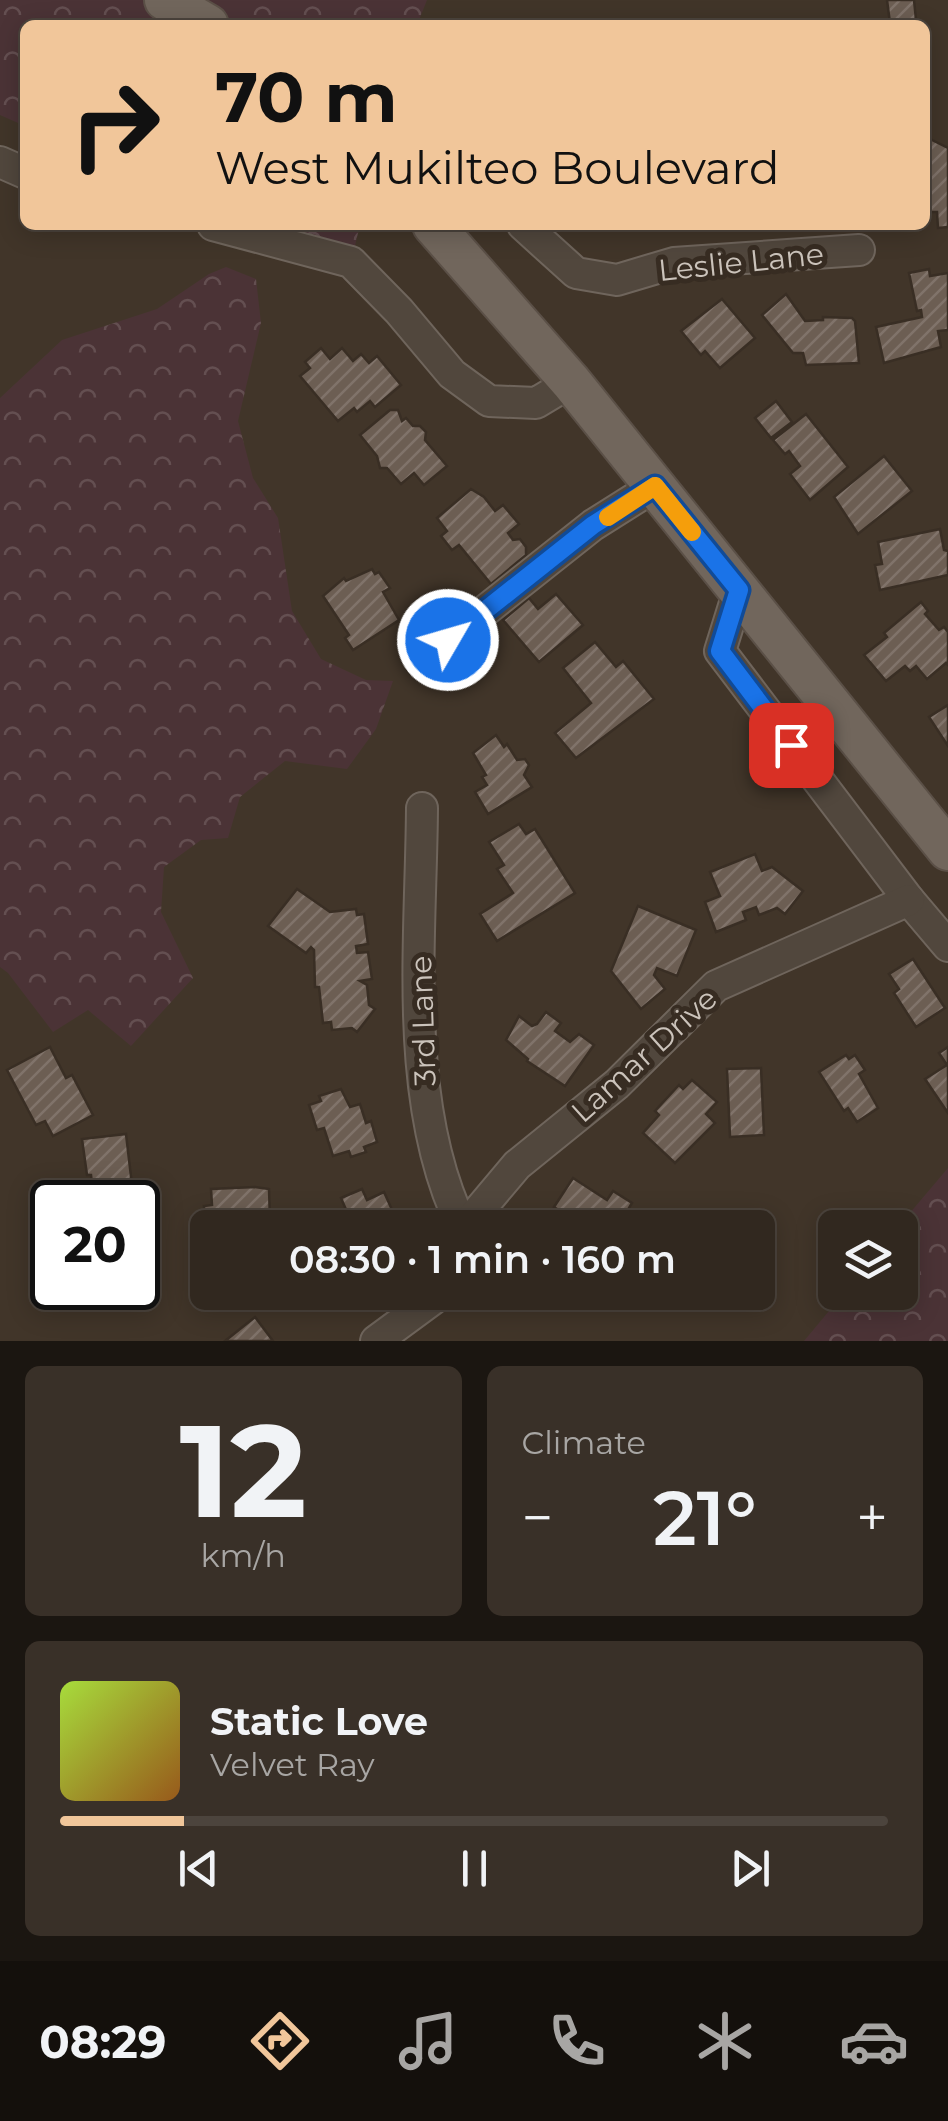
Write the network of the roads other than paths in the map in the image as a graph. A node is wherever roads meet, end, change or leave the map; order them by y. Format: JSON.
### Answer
{"nodes":[{"id":1,"x":166,"y":0,"type":"edge"},
{"id":2,"x":200,"y":20,"type":"edge"},
{"id":3,"x":232,"y":230,"type":"edge"},
{"id":4,"x":437,"y":230,"type":"edge"},
{"id":5,"x":528,"y":230,"type":"edge"},
{"id":6,"x":859,"y":250,"type":"dead end"},
{"id":7,"x":570,"y":382,"type":"junction"},
{"id":8,"x":655,"y":486,"type":"junction"},
{"id":9,"x":739,"y":590,"type":"junction"},
{"id":10,"x":448,"y":640,"type":"dead end"},
{"id":11,"x":422,"y":808,"type":"dead end"},
{"id":12,"x":948,"y":850,"type":"edge"},
{"id":13,"x":909,"y":900,"type":"junction"},
{"id":14,"x":948,"y":946,"type":"edge"},
{"id":15,"x":454,"y":1210,"type":"edge"},
{"id":16,"x":479,"y":1210,"type":"edge"},
{"id":17,"x":419,"y":1310,"type":"edge"},
{"id":18,"x":376,"y":1341,"type":"edge"}],
"edges":[{"from":1,"to":2,"type":"main road"},
{"from":3,"to":7,"type":"street"},
{"from":4,"to":7,"type":"main road"},
{"from":5,"to":6,"type":"street","name":"Leslie Lane"},
{"from":7,"to":8,"type":"main road"},
{"from":8,"to":9,"type":"main road"},
{"from":8,"to":10,"type":"street"},
{"from":9,"to":12,"type":"main road"},
{"from":9,"to":13,"type":"street"},
{"from":11,"to":15,"type":"street","name":"3rd Lane"},
{"from":13,"to":14,"type":"street"},
{"from":13,"to":16,"type":"street","name":"Lamar Drive"},
{"from":17,"to":18,"type":"street"}]}
